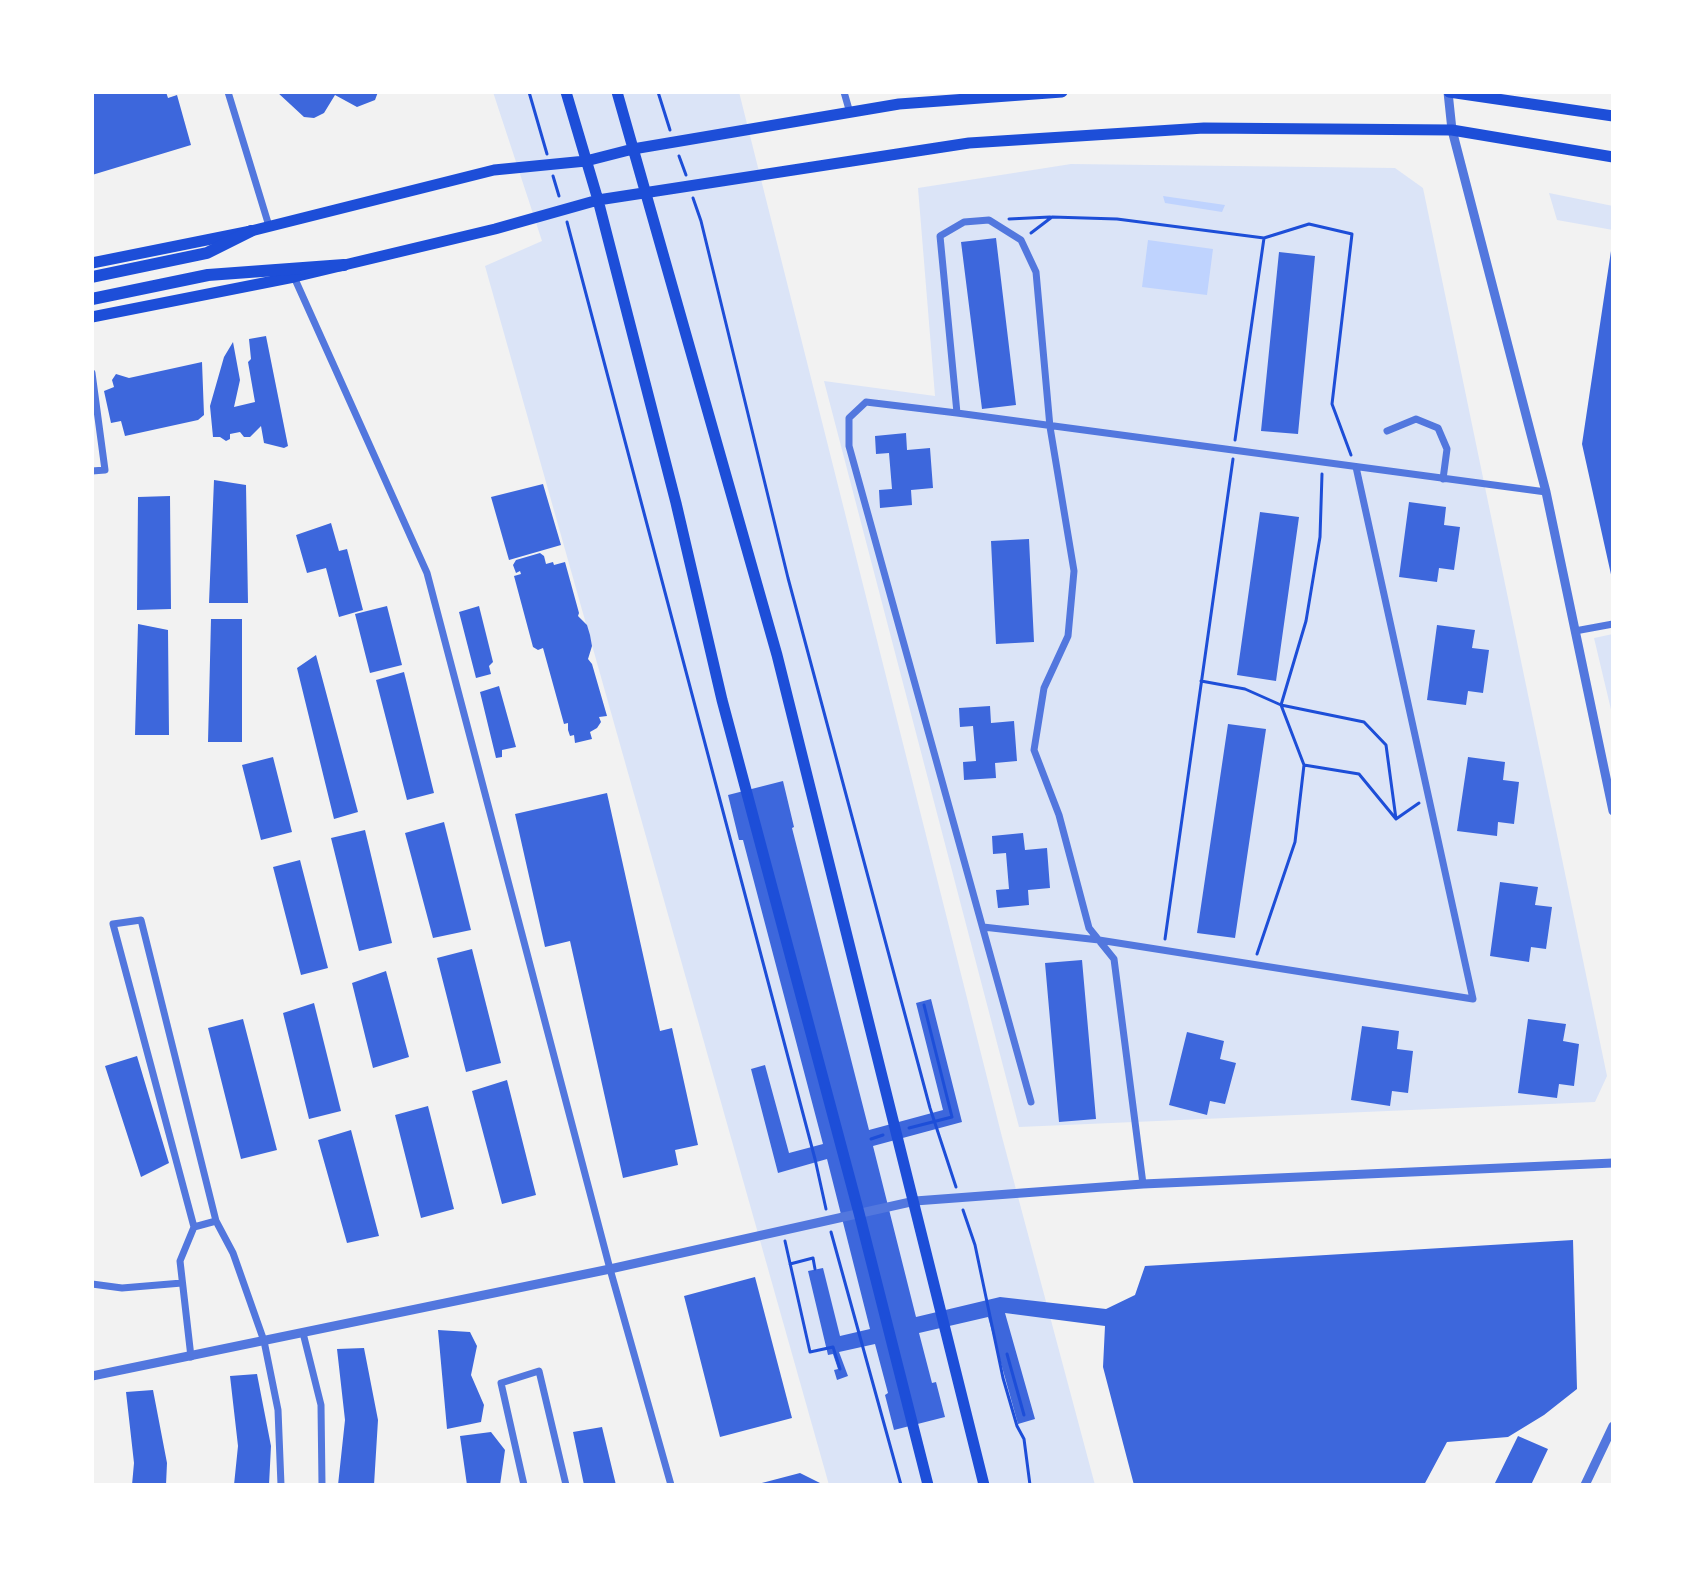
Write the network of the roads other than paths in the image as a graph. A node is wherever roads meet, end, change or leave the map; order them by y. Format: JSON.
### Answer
{"nodes":[{"id":1,"x":228,"y":92,"type":"edge"},
{"id":2,"x":566,"y":92,"type":"edge"},
{"id":3,"x":617,"y":92,"type":"edge"},
{"id":4,"x":844,"y":92,"type":"edge"},
{"id":5,"x":1062,"y":92,"type":"edge"},
{"id":6,"x":1449,"y":92,"type":"edge"},
{"id":7,"x":850,"y":113,"type":"junction"},
{"id":8,"x":1613,"y":116,"type":"edge"},
{"id":9,"x":1452,"y":130,"type":"junction"},
{"id":10,"x":633,"y":149,"type":"junction"},
{"id":11,"x":1613,"y":157,"type":"edge"},
{"id":12,"x":586,"y":161,"type":"junction"},
{"id":13,"x":647,"y":194,"type":"junction"},
{"id":14,"x":598,"y":200,"type":"junction"},
{"id":15,"x":269,"y":226,"type":"junction"},
{"id":16,"x":251,"y":231,"type":"junction"},
{"id":17,"x":92,"y":263,"type":"edge"},
{"id":18,"x":344,"y":265,"type":"junction"},
{"id":19,"x":92,"y":277,"type":"edge"},
{"id":20,"x":294,"y":277,"type":"junction"},
{"id":21,"x":92,"y":299,"type":"edge"},
{"id":22,"x":92,"y":317,"type":"edge"},
{"id":23,"x":92,"y":373,"type":"edge"},
{"id":24,"x":957,"y":413,"type":"junction"},
{"id":25,"x":1050,"y":427,"type":"junction"},
{"id":26,"x":1387,"y":431,"type":"dead end"},
{"id":27,"x":1356,"y":467,"type":"junction"},
{"id":28,"x":92,"y":471,"type":"edge"},
{"id":29,"x":1443,"y":479,"type":"junction"},
{"id":30,"x":1546,"y":492,"type":"junction"},
{"id":31,"x":1613,"y":624,"type":"edge"},
{"id":32,"x":1575,"y":631,"type":"junction"},
{"id":33,"x":1613,"y":811,"type":"edge"},
{"id":34,"x":983,"y":927,"type":"junction"},
{"id":35,"x":1099,"y":940,"type":"junction"},
{"id":36,"x":1031,"y":1102,"type":"dead end"},
{"id":37,"x":1613,"y":1163,"type":"edge"},
{"id":38,"x":1143,"y":1184,"type":"junction"},
{"id":39,"x":915,"y":1201,"type":"junction"},
{"id":40,"x":859,"y":1213,"type":"junction"},
{"id":41,"x":216,"y":1221,"type":"junction"},
{"id":42,"x":194,"y":1227,"type":"junction"},
{"id":43,"x":610,"y":1269,"type":"junction"},
{"id":44,"x":182,"y":1283,"type":"junction"},
{"id":45,"x":92,"y":1284,"type":"edge"},
{"id":46,"x":303,"y":1333,"type":"junction"},
{"id":47,"x":264,"y":1341,"type":"junction"},
{"id":48,"x":191,"y":1357,"type":"junction"},
{"id":49,"x":92,"y":1376,"type":"edge"},
{"id":50,"x":1613,"y":1426,"type":"edge"},
{"id":51,"x":281,"y":1485,"type":"edge"},
{"id":52,"x":322,"y":1485,"type":"edge"},
{"id":53,"x":524,"y":1485,"type":"edge"},
{"id":54,"x":566,"y":1485,"type":"edge"},
{"id":55,"x":671,"y":1485,"type":"edge"},
{"id":56,"x":928,"y":1485,"type":"edge"},
{"id":57,"x":984,"y":1485,"type":"edge"},
{"id":58,"x":1585,"y":1485,"type":"edge"}],
"edges":[{"from":1,"to":15,"type":"street"},
{"from":2,"to":12,"type":"main road"},
{"from":3,"to":10,"type":"main road"},
{"from":4,"to":7,"type":"street"},
{"from":5,"to":7,"type":"main road"},
{"from":6,"to":8,"type":"main road"},
{"from":6,"to":9,"type":"street"},
{"from":7,"to":10,"type":"main road"},
{"from":9,"to":11,"type":"main road"},
{"from":9,"to":13,"type":"main road"},
{"from":9,"to":30,"type":"street"},
{"from":10,"to":12,"type":"main road"},
{"from":10,"to":13,"type":"main road"},
{"from":12,"to":14,"type":"main road"},
{"from":12,"to":15,"type":"main road"},
{"from":13,"to":14,"type":"main road"},
{"from":13,"to":39,"type":"main road"},
{"from":14,"to":18,"type":"main road"},
{"from":14,"to":40,"type":"main road"},
{"from":15,"to":16,"type":"main road"},
{"from":16,"to":17,"type":"main road"},
{"from":16,"to":19,"type":"highway"},
{"from":18,"to":20,"type":"main road"},
{"from":18,"to":21,"type":"highway"},
{"from":20,"to":22,"type":"main road"},
{"from":20,"to":43,"type":"street"},
{"from":23,"to":28,"type":"street"},
{"from":24,"to":25,"type":"street"},
{"from":24,"to":25,"type":"street"},
{"from":24,"to":34,"type":"street"},
{"from":25,"to":27,"type":"street"},
{"from":25,"to":35,"type":"street"},
{"from":26,"to":29,"type":"street"},
{"from":27,"to":29,"type":"street"},
{"from":27,"to":35,"type":"street"},
{"from":29,"to":30,"type":"street"},
{"from":30,"to":32,"type":"street"},
{"from":31,"to":32,"type":"street"},
{"from":32,"to":33,"type":"street"},
{"from":34,"to":35,"type":"street"},
{"from":34,"to":36,"type":"street"},
{"from":35,"to":38,"type":"street"},
{"from":37,"to":38,"type":"street"},
{"from":38,"to":39,"type":"street"},
{"from":39,"to":40,"type":"street"},
{"from":39,"to":57,"type":"main road"},
{"from":40,"to":43,"type":"street"},
{"from":40,"to":56,"type":"main road"},
{"from":41,"to":42,"type":"street"},
{"from":41,"to":42,"type":"street"},
{"from":41,"to":47,"type":"street"},
{"from":42,"to":44,"type":"street"},
{"from":43,"to":46,"type":"street"},
{"from":43,"to":55,"type":"street"},
{"from":44,"to":45,"type":"street"},
{"from":44,"to":48,"type":"street"},
{"from":46,"to":47,"type":"street"},
{"from":46,"to":52,"type":"street"},
{"from":47,"to":48,"type":"street"},
{"from":47,"to":51,"type":"street"},
{"from":48,"to":49,"type":"street"},
{"from":50,"to":58,"type":"street"},
{"from":53,"to":54,"type":"street"}]}
